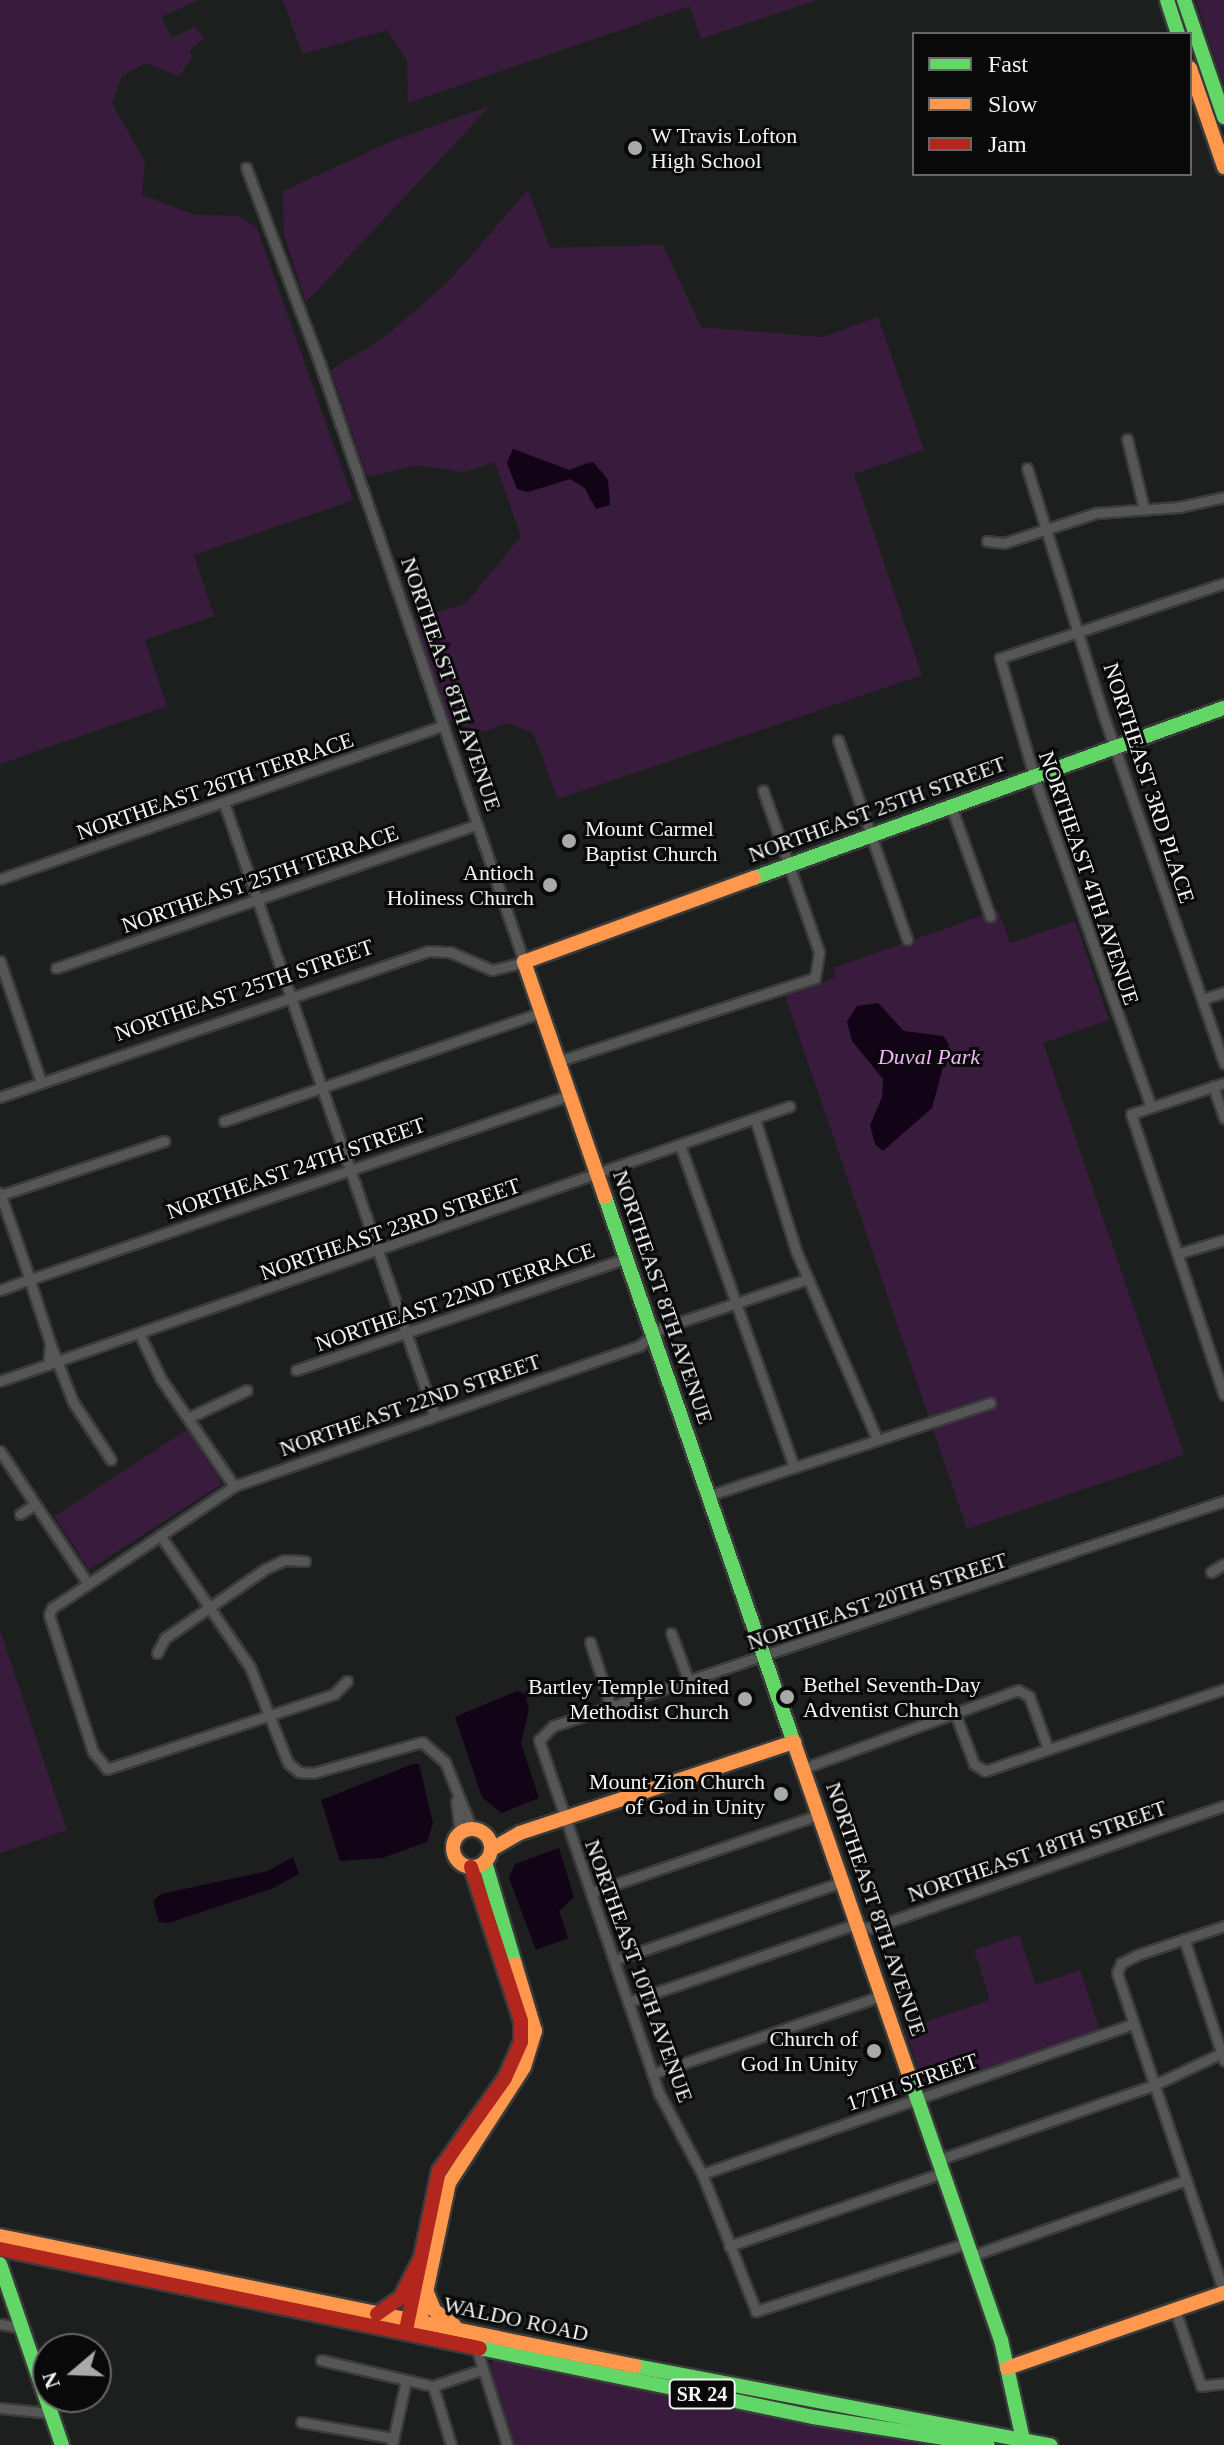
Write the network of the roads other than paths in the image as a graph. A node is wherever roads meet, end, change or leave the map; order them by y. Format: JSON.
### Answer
{"nodes":[{"id":1,"x":1167,"y":0,"type":"edge"},
{"id":2,"x":1184,"y":0,"type":"edge"},
{"id":3,"x":1177,"y":32,"type":"edge"},
{"id":4,"x":1192,"y":74,"type":"edge"},
{"id":5,"x":1214,"y":89,"type":"junction"},
{"id":6,"x":1199,"y":94,"type":"junction"},
{"id":7,"x":1224,"y":117,"type":"edge"},
{"id":8,"x":246,"y":167,"type":"dead end"},
{"id":9,"x":1224,"y":167,"type":"edge"},
{"id":10,"x":1127,"y":439,"type":"dead end"},
{"id":11,"x":1027,"y":468,"type":"dead end"},
{"id":12,"x":1224,"y":497,"type":"edge"},
{"id":13,"x":1144,"y":509,"type":"junction"},
{"id":14,"x":1048,"y":529,"type":"junction"},
{"id":15,"x":987,"y":541,"type":"dead end"},
{"id":16,"x":1224,"y":583,"type":"edge"},
{"id":17,"x":1081,"y":630,"type":"junction"},
{"id":18,"x":1223,"y":710,"type":"edge"},
{"id":19,"x":441,"y":726,"type":"junction"},
{"id":20,"x":838,"y":740,"type":"dead end"},
{"id":21,"x":1115,"y":747,"type":"junction"},
{"id":22,"x":1034,"y":776,"type":"junction"},
{"id":23,"x":763,"y":790,"type":"dead end"},
{"id":24,"x":224,"y":803,"type":"junction"},
{"id":25,"x":951,"y":806,"type":"junction"},
{"id":26,"x":477,"y":825,"type":"junction"},
{"id":27,"x":868,"y":835,"type":"junction"},
{"id":28,"x":788,"y":864,"type":"junction"},
{"id":29,"x":0,"y":879,"type":"edge"},
{"id":30,"x":257,"y":899,"type":"junction"},
{"id":31,"x":990,"y":916,"type":"dead end"},
{"id":32,"x":907,"y":939,"type":"dead end"},
{"id":33,"x":0,"y":961,"type":"edge"},
{"id":34,"x":524,"y":962,"type":"junction"},
{"id":35,"x":56,"y":968,"type":"dead end"},
{"id":36,"x":4,"y":985,"type":"edge"},
{"id":37,"x":1224,"y":992,"type":"edge"},
{"id":38,"x":289,"y":997,"type":"junction"},
{"id":39,"x":1203,"y":999,"type":"junction"},
{"id":40,"x":542,"y":1012,"type":"junction"},
{"id":41,"x":559,"y":1061,"type":"junction"},
{"id":42,"x":1224,"y":1064,"type":"edge"},
{"id":43,"x":41,"y":1082,"type":"junction"},
{"id":44,"x":1224,"y":1083,"type":"edge"},
{"id":45,"x":1213,"y":1086,"type":"junction"},
{"id":46,"x":320,"y":1089,"type":"junction"},
{"id":47,"x":570,"y":1095,"type":"junction"},
{"id":48,"x":0,"y":1097,"type":"edge"},
{"id":49,"x":790,"y":1106,"type":"dead end"},
{"id":50,"x":1151,"y":1107,"type":"junction"},
{"id":51,"x":1224,"y":1118,"type":"edge"},
{"id":52,"x":755,"y":1119,"type":"junction"},
{"id":53,"x":224,"y":1121,"type":"dead end"},
{"id":54,"x":164,"y":1141,"type":"dead end"},
{"id":55,"x":680,"y":1145,"type":"junction"},
{"id":56,"x":348,"y":1169,"type":"junction"},
{"id":57,"x":598,"y":1175,"type":"junction"},
{"id":58,"x":0,"y":1194,"type":"edge"},
{"id":59,"x":1224,"y":1240,"type":"edge"},
{"id":60,"x":376,"y":1252,"type":"junction"},
{"id":61,"x":1180,"y":1253,"type":"junction"},
{"id":62,"x":626,"y":1258,"type":"junction"},
{"id":63,"x":29,"y":1279,"type":"junction"},
{"id":64,"x":808,"y":1279,"type":"junction"},
{"id":65,"x":0,"y":1290,"type":"edge"},
{"id":66,"x":735,"y":1305,"type":"junction"},
{"id":67,"x":404,"y":1332,"type":"junction"},
{"id":68,"x":139,"y":1333,"type":"junction"},
{"id":69,"x":653,"y":1339,"type":"junction"},
{"id":70,"x":50,"y":1343,"type":"junction"},
{"id":71,"x":59,"y":1361,"type":"junction"},
{"id":72,"x":48,"y":1365,"type":"junction"},
{"id":73,"x":296,"y":1370,"type":"dead end"},
{"id":74,"x":0,"y":1381,"type":"edge"},
{"id":75,"x":247,"y":1390,"type":"dead end"},
{"id":76,"x":1224,"y":1395,"type":"edge"},
{"id":77,"x":990,"y":1403,"type":"dead end"},
{"id":78,"x":434,"y":1414,"type":"junction"},
{"id":79,"x":188,"y":1418,"type":"junction"},
{"id":80,"x":877,"y":1439,"type":"junction"},
{"id":81,"x":0,"y":1451,"type":"edge"},
{"id":82,"x":111,"y":1460,"type":"dead end"},
{"id":83,"x":794,"y":1467,"type":"junction"},
{"id":84,"x":234,"y":1486,"type":"junction"},
{"id":85,"x":707,"y":1496,"type":"junction"},
{"id":86,"x":1224,"y":1501,"type":"edge"},
{"id":87,"x":34,"y":1505,"type":"junction"},
{"id":88,"x":20,"y":1514,"type":"dead end"},
{"id":89,"x":160,"y":1535,"type":"junction"},
{"id":90,"x":305,"y":1561,"type":"dead end"},
{"id":91,"x":1224,"y":1564,"type":"edge"},
{"id":92,"x":1211,"y":1572,"type":"dead end"},
{"id":93,"x":88,"y":1584,"type":"junction"},
{"id":94,"x":208,"y":1607,"type":"junction"},
{"id":95,"x":671,"y":1633,"type":"dead end"},
{"id":96,"x":590,"y":1642,"type":"dead end"},
{"id":97,"x":157,"y":1653,"type":"dead end"},
{"id":98,"x":764,"y":1658,"type":"junction"},
{"id":99,"x":347,"y":1681,"type":"dead end"},
{"id":100,"x":689,"y":1682,"type":"junction"},
{"id":101,"x":1224,"y":1689,"type":"edge"},
{"id":102,"x":611,"y":1707,"type":"junction"},
{"id":103,"x":955,"y":1713,"type":"junction"},
{"id":104,"x":270,"y":1716,"type":"junction"},
{"id":105,"x":541,"y":1733,"type":"joint"},
{"id":106,"x":794,"y":1742,"type":"junction"},
{"id":107,"x":1048,"y":1749,"type":"junction"},
{"id":108,"x":804,"y":1768,"type":"junction"},
{"id":109,"x":1224,"y":1806,"type":"edge"},
{"id":110,"x":821,"y":1814,"type":"junction"},
{"id":111,"x":566,"y":1817,"type":"junction"},
{"id":112,"x":466,"y":1831,"type":"junction"},
{"id":113,"x":484,"y":1854,"type":"junction"},
{"id":114,"x":845,"y":1881,"type":"junction"},
{"id":115,"x":592,"y":1892,"type":"junction"},
{"id":116,"x":1224,"y":1926,"type":"edge"},
{"id":117,"x":861,"y":1927,"type":"junction"},
{"id":118,"x":1184,"y":1939,"type":"junction"},
{"id":119,"x":615,"y":1960,"type":"junction"},
{"id":120,"x":884,"y":1995,"type":"junction"},
{"id":121,"x":628,"y":2002,"type":"junction"},
{"id":122,"x":1133,"y":2024,"type":"junction"},
{"id":123,"x":1223,"y":2055,"type":"edge"},
{"id":124,"x":652,"y":2074,"type":"junction"},
{"id":125,"x":1154,"y":2085,"type":"junction"},
{"id":126,"x":916,"y":2100,"type":"junction"},
{"id":127,"x":482,"y":2117,"type":"junction"},
{"id":128,"x":940,"y":2166,"type":"junction"},
{"id":129,"x":702,"y":2174,"type":"junction"},
{"id":130,"x":1186,"y":2180,"type":"junction"},
{"id":131,"x":0,"y":2236,"type":"edge"},
{"id":132,"x":729,"y":2246,"type":"junction"},
{"id":133,"x":0,"y":2249,"type":"edge"},
{"id":134,"x":969,"y":2249,"type":"junction"},
{"id":135,"x":419,"y":2262,"type":"junction"},
{"id":136,"x":0,"y":2264,"type":"edge"},
{"id":137,"x":426,"y":2290,"type":"junction"},
{"id":138,"x":1224,"y":2293,"type":"edge"},
{"id":139,"x":1175,"y":2310,"type":"junction"},
{"id":140,"x":377,"y":2314,"type":"junction"},
{"id":141,"x":0,"y":2324,"type":"edge"},
{"id":142,"x":413,"y":2327,"type":"junction"},
{"id":143,"x":23,"y":2328,"type":"junction"},
{"id":144,"x":463,"y":2330,"type":"junction"},
{"id":145,"x":476,"y":2347,"type":"junction"},
{"id":146,"x":32,"y":2355,"type":"edge"},
{"id":147,"x":321,"y":2360,"type":"dead end"},
{"id":148,"x":1007,"y":2368,"type":"junction"},
{"id":149,"x":483,"y":2369,"type":"junction"},
{"id":150,"x":406,"y":2380,"type":"junction"},
{"id":151,"x":1224,"y":2383,"type":"edge"},
{"id":152,"x":433,"y":2386,"type":"junction"},
{"id":153,"x":0,"y":2408,"type":"edge"},
{"id":154,"x":32,"y":2411,"type":"edge"},
{"id":155,"x":51,"y":2413,"type":"edge"},
{"id":156,"x":301,"y":2422,"type":"dead end"},
{"id":157,"x":392,"y":2442,"type":"edge"},
{"id":158,"x":1024,"y":2443,"type":"edge"},
{"id":159,"x":62,"y":2445,"type":"edge"},
{"id":160,"x":451,"y":2445,"type":"edge"},
{"id":161,"x":507,"y":2445,"type":"edge"},
{"id":162,"x":988,"y":2445,"type":"edge"},
{"id":163,"x":1000,"y":2445,"type":"edge"},
{"id":164,"x":1051,"y":2445,"type":"edge"}],
"edges":[{"from":1,"to":3,"type":"main road"},
{"from":2,"to":5,"type":"main road"},
{"from":4,"to":6,"type":"main road"},
{"from":5,"to":6,"type":"main road"},
{"from":5,"to":7,"type":"main road"},
{"from":6,"to":9,"type":"main road"},
{"from":8,"to":19,"type":"street","name":"NORTHEAST 8TH AVENUE"},
{"from":10,"to":13,"type":"street"},
{"from":11,"to":14,"type":"street","name":"NORTHEAST 3RD PLACE"},
{"from":12,"to":13,"type":"street"},
{"from":13,"to":14,"type":"street"},
{"from":14,"to":15,"type":"street"},
{"from":14,"to":17,"type":"street","name":"NORTHEAST 3RD PLACE"},
{"from":16,"to":17,"type":"street"},
{"from":17,"to":21,"type":"street","name":"NORTHEAST 3RD PLACE"},
{"from":17,"to":22,"type":"street","name":"NORTHEAST 4TH AVENUE"},
{"from":18,"to":21,"type":"main road","name":"NORTHEAST 25TH STREET"},
{"from":19,"to":24,"type":"street","name":"NORTHEAST 26TH TERRACE"},
{"from":19,"to":26,"type":"street","name":"NORTHEAST 8TH AVENUE"},
{"from":20,"to":27,"type":"street"},
{"from":21,"to":22,"type":"main road","name":"NORTHEAST 25TH STREET"},
{"from":21,"to":39,"type":"street","name":"NORTHEAST 3RD PLACE"},
{"from":22,"to":25,"type":"main road","name":"NORTHEAST 25TH STREET"},
{"from":22,"to":50,"type":"street","name":"NORTHEAST 4TH AVENUE"},
{"from":23,"to":28,"type":"street"},
{"from":24,"to":29,"type":"street","name":"NORTHEAST 26TH TERRACE"},
{"from":24,"to":30,"type":"street"},
{"from":25,"to":27,"type":"main road","name":"NORTHEAST 25TH STREET"},
{"from":25,"to":31,"type":"street"},
{"from":26,"to":30,"type":"street","name":"NORTHEAST 25TH TERRACE"},
{"from":26,"to":34,"type":"street","name":"NORTHEAST 8TH AVENUE"},
{"from":27,"to":28,"type":"main road","name":"NORTHEAST 25TH STREET"},
{"from":27,"to":32,"type":"street"},
{"from":28,"to":34,"type":"main road","name":"NORTHEAST 25TH STREET"},
{"from":28,"to":41,"type":"street"},
{"from":30,"to":35,"type":"street","name":"NORTHEAST 25TH TERRACE"},
{"from":30,"to":38,"type":"street"},
{"from":33,"to":36,"type":"street"},
{"from":34,"to":38,"type":"street","name":"NORTHEAST 25TH STREET"},
{"from":34,"to":40,"type":"main road","name":"NORTHEAST 8TH AVENUE"},
{"from":36,"to":43,"type":"street"},
{"from":37,"to":39,"type":"street"},
{"from":38,"to":43,"type":"street","name":"NORTHEAST 25TH STREET"},
{"from":38,"to":46,"type":"street"},
{"from":39,"to":42,"type":"street","name":"NORTHEAST 3RD PLACE"},
{"from":40,"to":41,"type":"main road","name":"NORTHEAST 8TH AVENUE"},
{"from":40,"to":46,"type":"street"},
{"from":41,"to":47,"type":"main road","name":"NORTHEAST 8TH AVENUE"},
{"from":43,"to":48,"type":"street","name":"NORTHEAST 25TH STREET"},
{"from":44,"to":45,"type":"street"},
{"from":45,"to":50,"type":"street"},
{"from":45,"to":51,"type":"street"},
{"from":46,"to":53,"type":"street"},
{"from":46,"to":56,"type":"street"},
{"from":47,"to":56,"type":"street","name":"NORTHEAST 24TH STREET"},
{"from":47,"to":57,"type":"main road","name":"NORTHEAST 8TH AVENUE"},
{"from":49,"to":52,"type":"street","name":"NORTHEAST 23RD STREET"},
{"from":50,"to":61,"type":"street"},
{"from":52,"to":55,"type":"street","name":"NORTHEAST 23RD STREET"},
{"from":52,"to":64,"type":"street"},
{"from":54,"to":58,"type":"street"},
{"from":55,"to":57,"type":"street","name":"NORTHEAST 23RD STREET"},
{"from":55,"to":66,"type":"street"},
{"from":56,"to":60,"type":"street"},
{"from":56,"to":63,"type":"street","name":"NORTHEAST 24TH STREET"},
{"from":57,"to":60,"type":"street","name":"NORTHEAST 23RD STREET"},
{"from":57,"to":62,"type":"main road","name":"NORTHEAST 8TH AVENUE"},
{"from":58,"to":63,"type":"street"},
{"from":59,"to":61,"type":"street"},
{"from":60,"to":67,"type":"street"},
{"from":60,"to":68,"type":"street","name":"NORTHEAST 23RD STREET"},
{"from":61,"to":76,"type":"street"},
{"from":62,"to":67,"type":"street","name":"NORTHEAST 22ND TERRACE"},
{"from":62,"to":69,"type":"main road","name":"NORTHEAST 8TH AVENUE"},
{"from":63,"to":65,"type":"street","name":"NORTHEAST 24TH STREET"},
{"from":63,"to":70,"type":"street"},
{"from":64,"to":66,"type":"street","name":"NORTHEAST 22ND STREET"},
{"from":64,"to":80,"type":"street"},
{"from":66,"to":69,"type":"street","name":"NORTHEAST 22ND STREET"},
{"from":66,"to":83,"type":"street"},
{"from":67,"to":73,"type":"street","name":"NORTHEAST 22ND TERRACE"},
{"from":67,"to":78,"type":"street"},
{"from":68,"to":71,"type":"street","name":"NORTHEAST 23RD STREET"},
{"from":68,"to":79,"type":"street"},
{"from":69,"to":78,"type":"street","name":"NORTHEAST 22ND STREET"},
{"from":69,"to":85,"type":"main road","name":"NORTHEAST 8TH AVENUE"},
{"from":70,"to":71,"type":"street"},
{"from":70,"to":72,"type":"street"},
{"from":71,"to":72,"type":"street","name":"NORTHEAST 23RD STREET"},
{"from":71,"to":82,"type":"street"},
{"from":72,"to":74,"type":"street","name":"NORTHEAST 23RD STREET"},
{"from":75,"to":79,"type":"street"},
{"from":77,"to":80,"type":"street"},
{"from":78,"to":84,"type":"street","name":"NORTHEAST 22ND STREET"},
{"from":79,"to":84,"type":"street"},
{"from":80,"to":83,"type":"street"},
{"from":81,"to":87,"type":"street"},
{"from":83,"to":85,"type":"street"},
{"from":84,"to":89,"type":"street","name":"NORTHEAST 22ND STREET"},
{"from":85,"to":98,"type":"main road","name":"NORTHEAST 8TH AVENUE"},
{"from":86,"to":98,"type":"street","name":"NORTHEAST 20TH STREET"},
{"from":87,"to":88,"type":"street"},
{"from":87,"to":93,"type":"street"},
{"from":89,"to":93,"type":"street","name":"NORTHEAST 22ND STREET"},
{"from":89,"to":94,"type":"street"},
{"from":90,"to":94,"type":"street"},
{"from":91,"to":92,"type":"street"},
{"from":93,"to":104,"type":"street","name":"NORTHEAST 22ND STREET"},
{"from":94,"to":97,"type":"street"},
{"from":94,"to":104,"type":"street"},
{"from":95,"to":100,"type":"street"},
{"from":96,"to":102,"type":"street"},
{"from":98,"to":100,"type":"street","name":"NORTHEAST 20TH STREET"},
{"from":98,"to":106,"type":"main road","name":"NORTHEAST 8TH AVENUE"},
{"from":99,"to":104,"type":"street"},
{"from":100,"to":102,"type":"street","name":"NORTHEAST 20TH STREET"},
{"from":101,"to":107,"type":"street"},
{"from":102,"to":105,"type":"street","name":"NORTHEAST 20TH STREET"},
{"from":103,"to":107,"type":"street"},
{"from":103,"to":107,"type":"street"},
{"from":103,"to":108,"type":"street"},
{"from":104,"to":112,"type":"street"},
{"from":105,"to":111,"type":"street","name":"NORTHEAST 10TH AVENUE"},
{"from":106,"to":108,"type":"main road","name":"NORTHEAST 8TH AVENUE"},
{"from":106,"to":111,"type":"main road"},
{"from":108,"to":110,"type":"main road","name":"NORTHEAST 8TH AVENUE"},
{"from":109,"to":117,"type":"street","name":"NORTHEAST 18TH STREET"},
{"from":110,"to":114,"type":"main road","name":"NORTHEAST 8TH AVENUE"},
{"from":110,"to":115,"type":"street"},
{"from":111,"to":113,"type":"main road"},
{"from":111,"to":115,"type":"street","name":"NORTHEAST 10TH AVENUE"},
{"from":112,"to":113,"type":"main road"},
{"from":112,"to":113,"type":"main road"},
{"from":113,"to":127,"type":"main road"},
{"from":114,"to":117,"type":"main road","name":"NORTHEAST 8TH AVENUE"},
{"from":114,"to":119,"type":"street"},
{"from":115,"to":119,"type":"street","name":"NORTHEAST 10TH AVENUE"},
{"from":116,"to":118,"type":"street"},
{"from":117,"to":120,"type":"main road","name":"NORTHEAST 8TH AVENUE"},
{"from":117,"to":121,"type":"street","name":"NORTHEAST 18TH STREET"},
{"from":118,"to":122,"type":"street"},
{"from":118,"to":123,"type":"street"},
{"from":119,"to":121,"type":"street","name":"NORTHEAST 10TH AVENUE"},
{"from":120,"to":124,"type":"street"},
{"from":120,"to":126,"type":"main road","name":"NORTHEAST 8TH AVENUE"},
{"from":121,"to":124,"type":"street","name":"NORTHEAST 10TH AVENUE"},
{"from":122,"to":125,"type":"street"},
{"from":122,"to":126,"type":"street","name":"17TH STREET"},
{"from":123,"to":125,"type":"street"},
{"from":124,"to":129,"type":"street","name":"NORTHEAST 10TH AVENUE"},
{"from":125,"to":128,"type":"street"},
{"from":125,"to":130,"type":"street"},
{"from":126,"to":128,"type":"main road","name":"NORTHEAST 8TH AVENUE"},
{"from":126,"to":129,"type":"street","name":"17TH STREET"},
{"from":127,"to":135,"type":"main road"},
{"from":127,"to":137,"type":"main road"},
{"from":128,"to":132,"type":"street"},
{"from":128,"to":134,"type":"main road","name":"NORTHEAST 8TH AVENUE"},
{"from":129,"to":132,"type":"street","name":"NORTHEAST 10TH AVENUE"},
{"from":130,"to":134,"type":"street"},
{"from":130,"to":138,"type":"street"},
{"from":131,"to":140,"type":"main road","name":"WALDO ROAD","number":"SR 24"},
{"from":132,"to":134,"type":"street","name":"NORTHEAST 10TH AVENUE"},
{"from":133,"to":142,"type":"main road","name":"WALDO ROAD","number":"SR 24"},
{"from":134,"to":148,"type":"main road","name":"NORTHEAST 8TH AVENUE"},
{"from":135,"to":140,"type":"main road"},
{"from":135,"to":142,"type":"main road"},
{"from":136,"to":143,"type":"main road"},
{"from":137,"to":142,"type":"main road"},
{"from":137,"to":144,"type":"main road"},
{"from":138,"to":139,"type":"main road"},
{"from":139,"to":148,"type":"main road"},
{"from":139,"to":151,"type":"street"},
{"from":140,"to":142,"type":"main road","name":"WALDO ROAD","number":"SR 24"},
{"from":141,"to":143,"type":"street"},
{"from":142,"to":144,"type":"main road","name":"WALDO ROAD","number":"SR 24"},
{"from":142,"to":145,"type":"main road","name":"WALDO ROAD","number":"SR 24"},
{"from":143,"to":146,"type":"main road"},
{"from":144,"to":158,"type":"main road","name":"WALDO ROAD","number":"SR 24"},
{"from":145,"to":149,"type":"street"},
{"from":145,"to":162,"type":"main road","name":"WALDO ROAD","number":"SR 24"},
{"from":147,"to":150,"type":"street"},
{"from":148,"to":158,"type":"main road","name":"NORTHEAST 8TH AVENUE"},
{"from":149,"to":152,"type":"street"},
{"from":149,"to":161,"type":"street"},
{"from":150,"to":152,"type":"street"},
{"from":150,"to":157,"type":"street"},
{"from":152,"to":160,"type":"street"},
{"from":153,"to":154,"type":"street"},
{"from":155,"to":159,"type":"main road"},
{"from":156,"to":157,"type":"street"},
{"from":158,"to":163,"type":"main road","name":"WALDO ROAD","number":"SR 24"},
{"from":158,"to":164,"type":"main road","name":"WALDO ROAD","number":"SR 24"}]}
